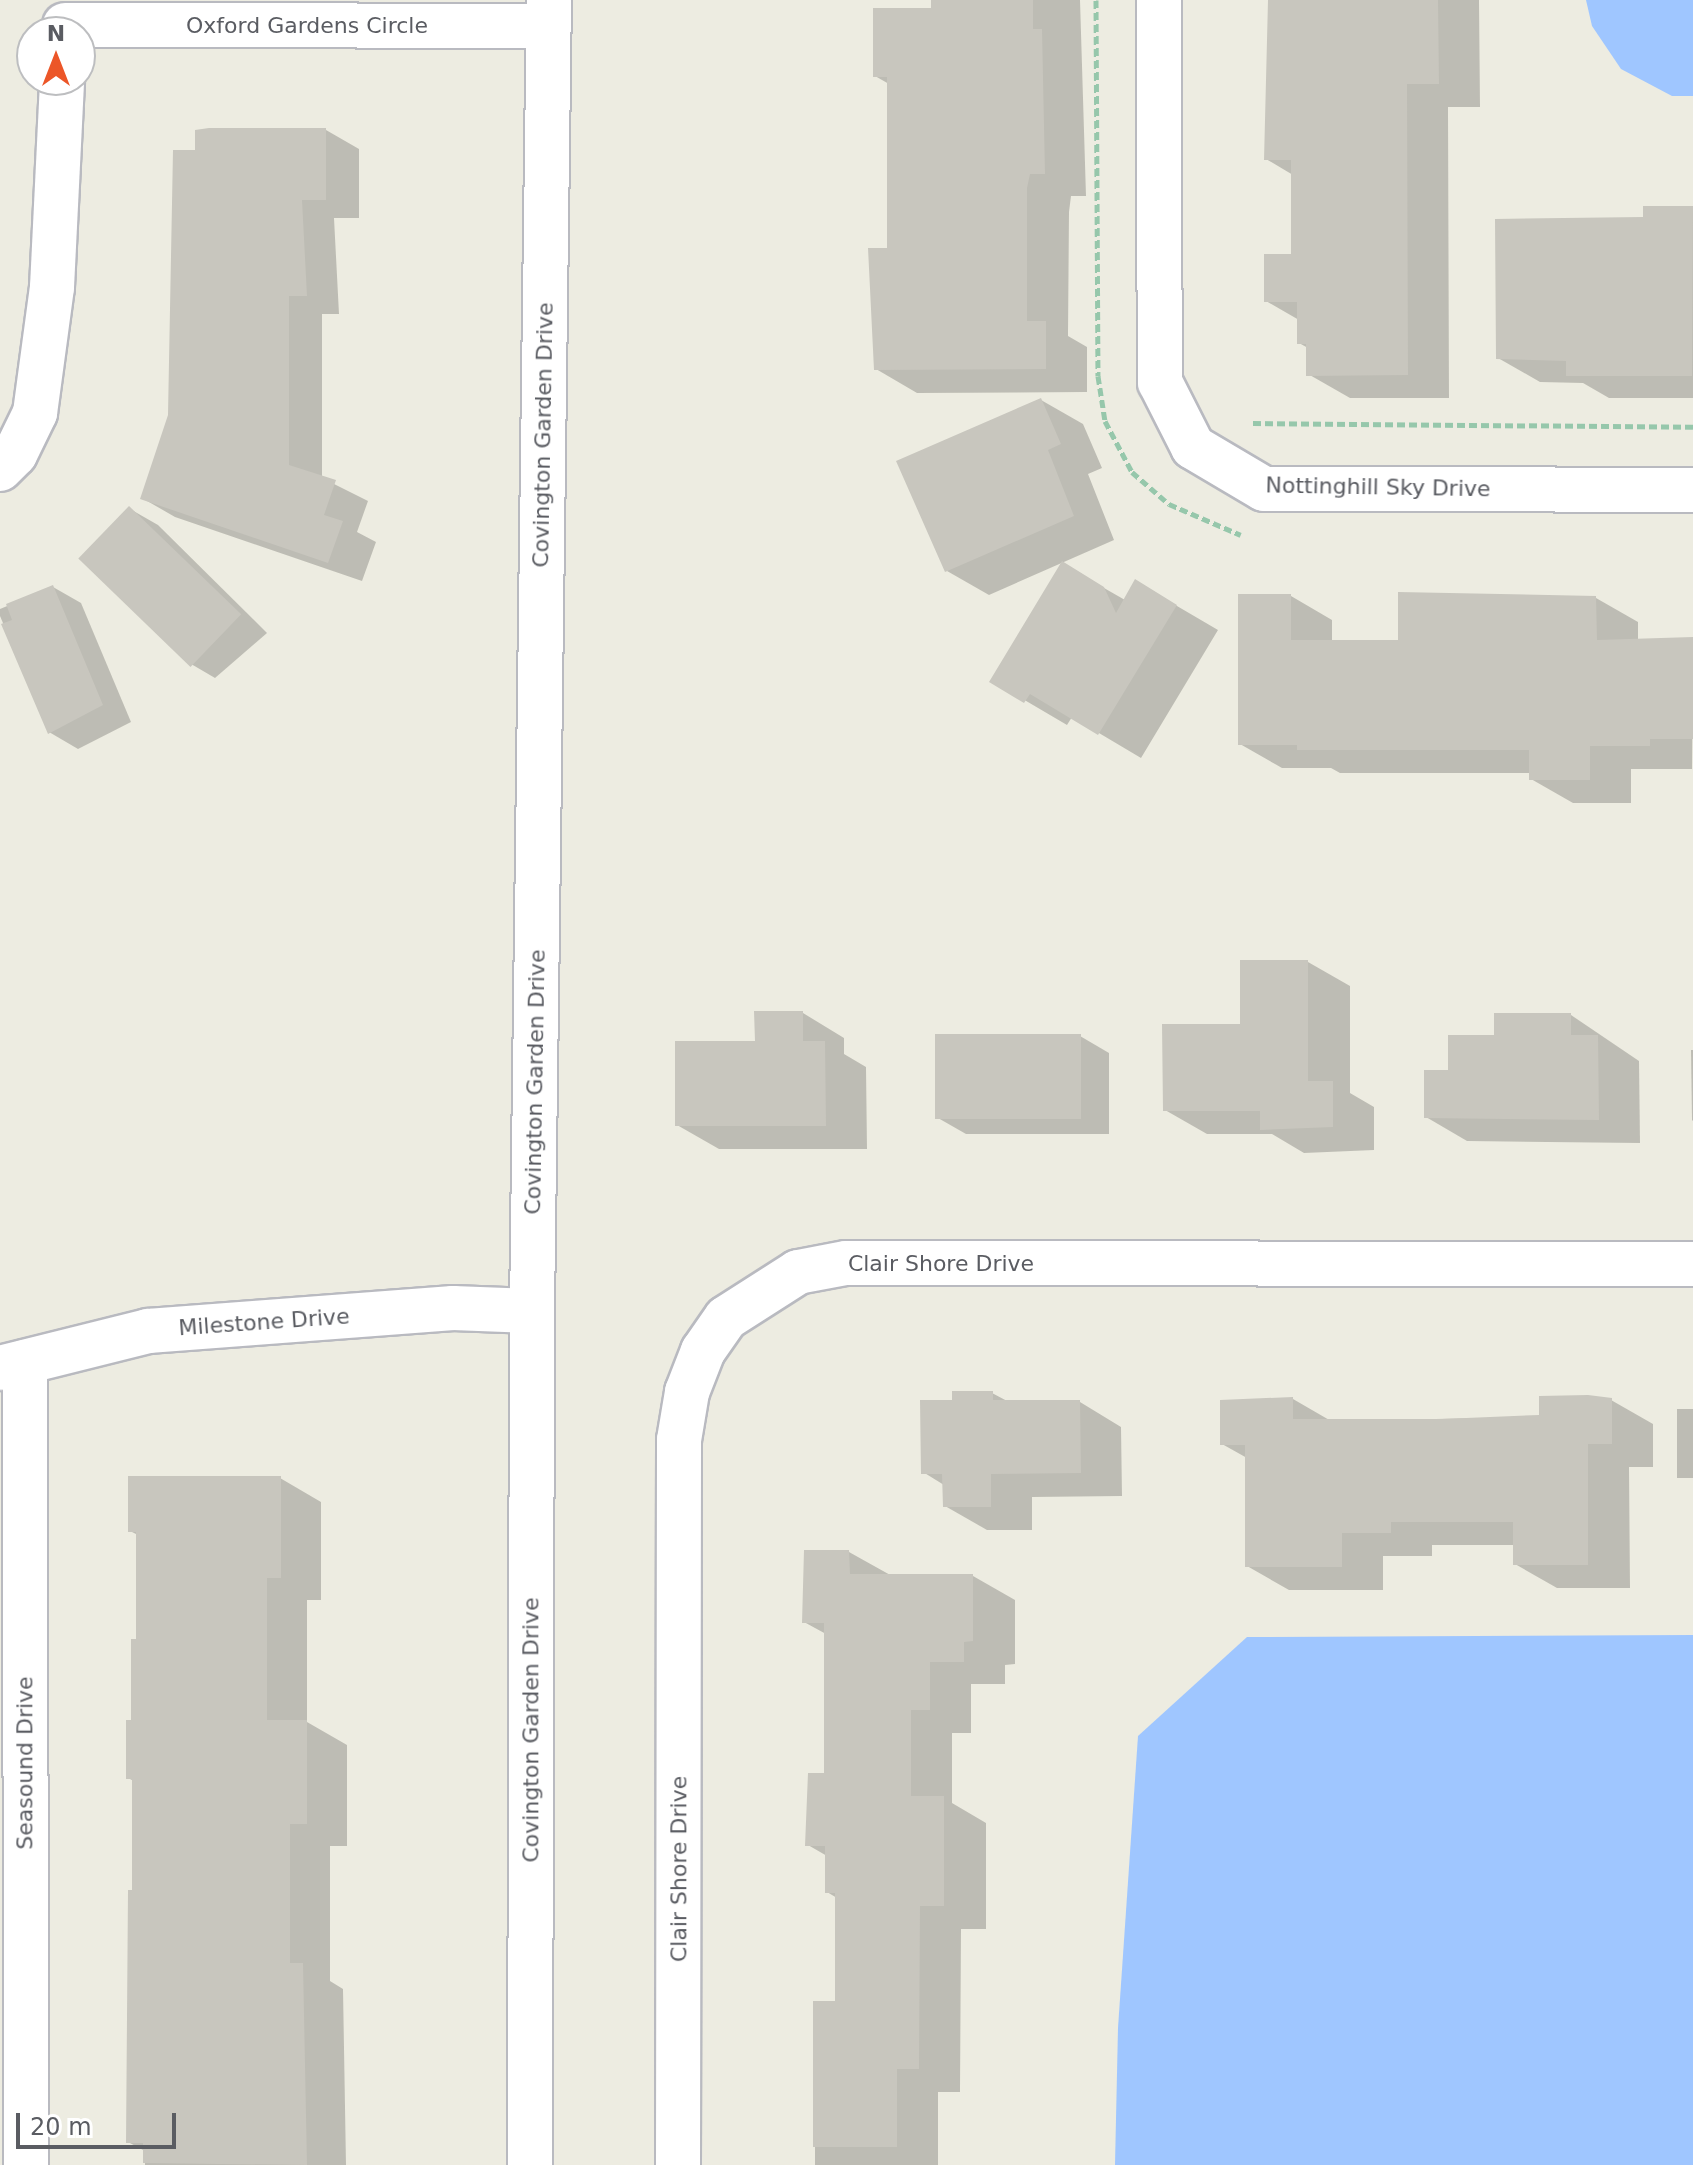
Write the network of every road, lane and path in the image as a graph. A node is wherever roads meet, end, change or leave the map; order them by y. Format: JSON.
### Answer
{"nodes":[{"id":1,"x":1096,"y":0,"type":"edge"},
{"id":2,"x":1159,"y":0,"type":"edge"},
{"id":3,"x":548,"y":13,"type":"edge"},
{"id":4,"x":96,"y":19,"type":"edge"},
{"id":5,"x":61,"y":96,"type":"edge"},
{"id":6,"x":1246,"y":422,"type":"dead end"},
{"id":7,"x":1693,"y":427,"type":"edge"},
{"id":8,"x":0,"y":469,"type":"edge"},
{"id":9,"x":1693,"y":490,"type":"edge"},
{"id":10,"x":1255,"y":536,"type":"dead end"},
{"id":11,"x":1693,"y":1264,"type":"edge"},
{"id":12,"x":532,"y":1311,"type":"junction"},
{"id":13,"x":12,"y":1365,"type":"edge"},
{"id":14,"x":17,"y":2150,"type":"edge"},
{"id":15,"x":530,"y":2165,"type":"edge"},
{"id":16,"x":678,"y":2165,"type":"edge"}],
"edges":[{"from":1,"to":10,"type":"path"},
{"from":2,"to":9,"type":"street","name":"Nottinghill Sky Drive"},
{"from":3,"to":4,"type":"street","name":"Oxford Gardens Circle"},
{"from":3,"to":12,"type":"street","name":"Covington Garden Drive"},
{"from":5,"to":8,"type":"street"},
{"from":6,"to":7,"type":"path"},
{"from":11,"to":16,"type":"street","name":"Clair Shore Drive"},
{"from":12,"to":13,"type":"street","name":"Milestone Drive"},
{"from":12,"to":15,"type":"street","name":"Covington Garden Drive"},
{"from":13,"to":14,"type":"street","name":"Seasound Drive"}]}
